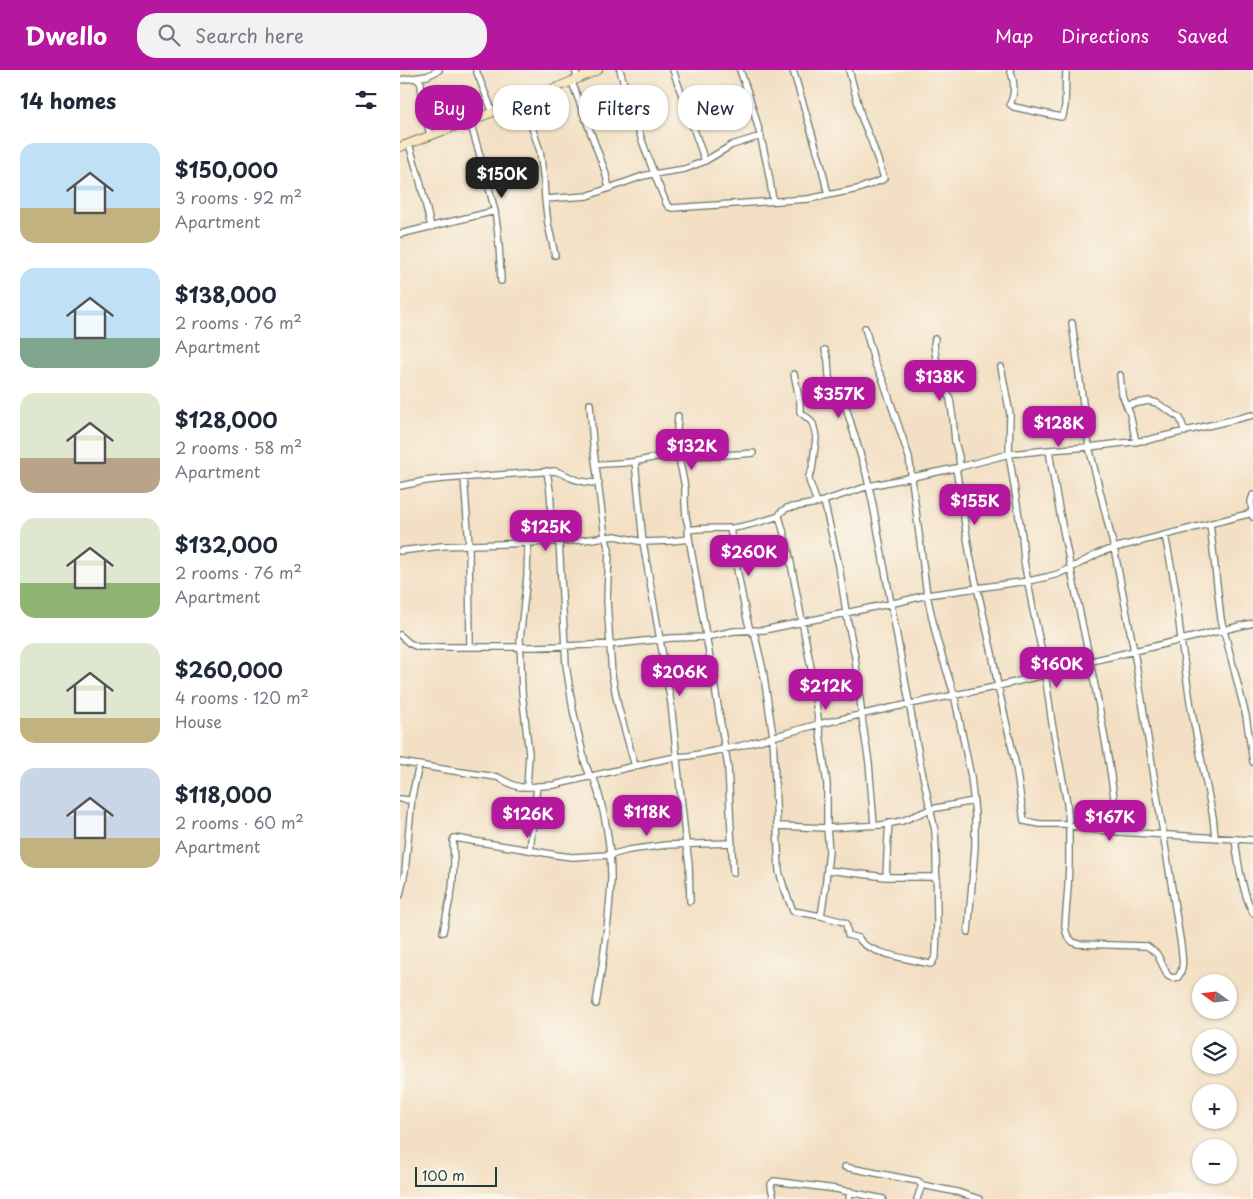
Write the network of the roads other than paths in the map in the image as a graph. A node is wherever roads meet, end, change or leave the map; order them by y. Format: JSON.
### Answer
{"nodes":[{"id":1,"x":439,"y":70,"type":"edge"},
{"id":2,"x":476,"y":70,"type":"edge"},
{"id":3,"x":575,"y":70,"type":"edge"},
{"id":4,"x":598,"y":70,"type":"edge"},
{"id":5,"x":620,"y":70,"type":"edge"},
{"id":6,"x":673,"y":70,"type":"edge"},
{"id":7,"x":740,"y":70,"type":"edge"},
{"id":8,"x":794,"y":70,"type":"edge"},
{"id":9,"x":849,"y":70,"type":"edge"},
{"id":10,"x":1010,"y":70,"type":"edge"},
{"id":11,"x":1066,"y":70,"type":"edge"},
{"id":12,"x":427,"y":76,"type":"junction"},
{"id":13,"x":415,"y":78,"type":"junction"},
{"id":14,"x":400,"y":80,"type":"edge"},
{"id":15,"x":575,"y":80,"type":"junction"},
{"id":16,"x":421,"y":83,"type":"junction"},
{"id":17,"x":563,"y":85,"type":"edge"},
{"id":18,"x":493,"y":113,"type":"joint"},
{"id":19,"x":483,"y":117,"type":"edge"},
{"id":20,"x":447,"y":130,"type":"edge"},
{"id":21,"x":472,"y":130,"type":"edge"},
{"id":22,"x":533,"y":130,"type":"edge"},
{"id":23,"x":430,"y":136,"type":"junction"},
{"id":24,"x":761,"y":136,"type":"junction"},
{"id":25,"x":409,"y":144,"type":"junction"},
{"id":26,"x":400,"y":147,"type":"edge"},
{"id":27,"x":705,"y":161,"type":"junction"},
{"id":28,"x":653,"y":174,"type":"junction"},
{"id":29,"x":609,"y":188,"type":"junction"},
{"id":30,"x":828,"y":195,"type":"junction"},
{"id":31,"x":545,"y":199,"type":"junction"},
{"id":32,"x":773,"y":202,"type":"junction"},
{"id":33,"x":494,"y":212,"type":"junction"},
{"id":34,"x":431,"y":226,"type":"junction"},
{"id":35,"x":400,"y":234,"type":"edge"},
{"id":36,"x":555,"y":255,"type":"dead end"},
{"id":37,"x":501,"y":281,"type":"dead end"},
{"id":38,"x":1072,"y":323,"type":"dead end"},
{"id":39,"x":865,"y":328,"type":"dead end"},
{"id":40,"x":935,"y":339,"type":"dead end"},
{"id":41,"x":825,"y":350,"type":"dead end"},
{"id":42,"x":1001,"y":367,"type":"dead end"},
{"id":43,"x":794,"y":374,"type":"dead end"},
{"id":44,"x":1120,"y":375,"type":"dead end"},
{"id":45,"x":590,"y":404,"type":"dead end"},
{"id":46,"x":1127,"y":405,"type":"junction"},
{"id":47,"x":1253,"y":415,"type":"edge"},
{"id":48,"x":678,"y":416,"type":"dead end"},
{"id":49,"x":1185,"y":432,"type":"junction"},
{"id":50,"x":1136,"y":442,"type":"junction"},
{"id":51,"x":1089,"y":448,"type":"junction"},
{"id":52,"x":1049,"y":450,"type":"junction"},
{"id":53,"x":753,"y":453,"type":"dead end"},
{"id":54,"x":1010,"y":454,"type":"junction"},
{"id":55,"x":678,"y":456,"type":"junction"},
{"id":56,"x":635,"y":461,"type":"junction"},
{"id":57,"x":596,"y":465,"type":"junction"},
{"id":58,"x":958,"y":468,"type":"junction"},
{"id":59,"x":547,"y":471,"type":"junction"},
{"id":60,"x":464,"y":477,"type":"junction"},
{"id":61,"x":911,"y":477,"type":"junction"},
{"id":62,"x":599,"y":483,"type":"junction"},
{"id":63,"x":400,"y":486,"type":"edge"},
{"id":64,"x":869,"y":486,"type":"junction"},
{"id":65,"x":1253,"y":495,"type":"edge"},
{"id":66,"x":824,"y":501,"type":"junction"},
{"id":67,"x":817,"y":503,"type":"junction"},
{"id":68,"x":1252,"y":515,"type":"edge"},
{"id":69,"x":780,"y":516,"type":"junction"},
{"id":70,"x":1210,"y":524,"type":"junction"},
{"id":71,"x":730,"y":528,"type":"junction"},
{"id":72,"x":689,"y":530,"type":"junction"},
{"id":73,"x":549,"y":531,"type":"junction"},
{"id":74,"x":1164,"y":536,"type":"junction"},
{"id":75,"x":605,"y":537,"type":"junction"},
{"id":76,"x":689,"y":539,"type":"junction"},
{"id":77,"x":556,"y":541,"type":"junction"},
{"id":78,"x":643,"y":542,"type":"junction"},
{"id":79,"x":531,"y":543,"type":"junction"},
{"id":80,"x":469,"y":545,"type":"junction"},
{"id":81,"x":1114,"y":548,"type":"junction"},
{"id":82,"x":400,"y":551,"type":"edge"},
{"id":83,"x":1070,"y":568,"type":"junction"},
{"id":84,"x":1028,"y":581,"type":"junction"},
{"id":85,"x":977,"y":588,"type":"junction"},
{"id":86,"x":927,"y":594,"type":"junction"},
{"id":87,"x":892,"y":603,"type":"junction"},
{"id":88,"x":846,"y":612,"type":"junction"},
{"id":89,"x":801,"y":622,"type":"junction"},
{"id":90,"x":1253,"y":623,"type":"edge"},
{"id":91,"x":750,"y":630,"type":"junction"},
{"id":92,"x":1224,"y":630,"type":"junction"},
{"id":93,"x":400,"y":635,"type":"edge"},
{"id":94,"x":706,"y":637,"type":"junction"},
{"id":95,"x":660,"y":639,"type":"junction"},
{"id":96,"x":1181,"y":640,"type":"junction"},
{"id":97,"x":610,"y":644,"type":"junction"},
{"id":98,"x":564,"y":646,"type":"junction"},
{"id":99,"x":470,"y":647,"type":"junction"},
{"id":100,"x":520,"y":648,"type":"junction"},
{"id":101,"x":1134,"y":651,"type":"junction"},
{"id":102,"x":1090,"y":662,"type":"junction"},
{"id":103,"x":1044,"y":674,"type":"junction"},
{"id":104,"x":998,"y":686,"type":"junction"},
{"id":105,"x":954,"y":694,"type":"junction"},
{"id":106,"x":910,"y":704,"type":"junction"},
{"id":107,"x":861,"y":714,"type":"junction"},
{"id":108,"x":819,"y":724,"type":"junction"},
{"id":109,"x":773,"y":736,"type":"junction"},
{"id":110,"x":725,"y":748,"type":"junction"},
{"id":111,"x":676,"y":757,"type":"junction"},
{"id":112,"x":400,"y":762,"type":"edge"},
{"id":113,"x":1253,"y":762,"type":"edge"},
{"id":114,"x":419,"y":765,"type":"junction"},
{"id":115,"x":635,"y":766,"type":"junction"},
{"id":116,"x":591,"y":776,"type":"junction"},
{"id":117,"x":537,"y":786,"type":"junction"},
{"id":118,"x":527,"y":788,"type":"junction"},
{"id":119,"x":400,"y":799,"type":"edge"},
{"id":120,"x":411,"y":800,"type":"junction"},
{"id":121,"x":974,"y":801,"type":"junction"},
{"id":122,"x":931,"y":809,"type":"junction"},
{"id":123,"x":874,"y":824,"type":"junction"},
{"id":124,"x":889,"y":824,"type":"junction"},
{"id":125,"x":1069,"y":824,"type":"junction"},
{"id":126,"x":776,"y":826,"type":"junction"},
{"id":127,"x":827,"y":828,"type":"junction"},
{"id":128,"x":1118,"y":832,"type":"junction"},
{"id":129,"x":1163,"y":835,"type":"junction"},
{"id":130,"x":1215,"y":838,"type":"junction"},
{"id":131,"x":1235,"y":839,"type":"junction"},
{"id":132,"x":1253,"y":840,"type":"edge"},
{"id":133,"x":732,"y":843,"type":"junction"},
{"id":134,"x":687,"y":844,"type":"junction"},
{"id":135,"x":530,"y":850,"type":"junction"},
{"id":136,"x":610,"y":855,"type":"junction"},
{"id":137,"x":828,"y":870,"type":"junction"},
{"id":138,"x":402,"y":871,"type":"edge"},
{"id":139,"x":733,"y":873,"type":"dead end"},
{"id":140,"x":886,"y":877,"type":"junction"},
{"id":141,"x":937,"y":877,"type":"junction"},
{"id":142,"x":400,"y":895,"type":"edge"},
{"id":143,"x":690,"y":901,"type":"dead end"},
{"id":144,"x":1253,"y":913,"type":"edge"},
{"id":145,"x":821,"y":916,"type":"junction"},
{"id":146,"x":443,"y":932,"type":"dead end"},
{"id":147,"x":968,"y":932,"type":"dead end"},
{"id":148,"x":596,"y":1004,"type":"dead end"},
{"id":149,"x":845,"y":1167,"type":"dead end"},
{"id":150,"x":922,"y":1184,"type":"junction"},
{"id":151,"x":850,"y":1191,"type":"junction"},
{"id":152,"x":774,"y":1199,"type":"edge"},
{"id":153,"x":849,"y":1199,"type":"edge"},
{"id":154,"x":883,"y":1199,"type":"edge"},
{"id":155,"x":916,"y":1199,"type":"edge"},
{"id":156,"x":979,"y":1199,"type":"edge"}],
"edges":[{"from":1,"to":12,"type":"street"},
{"from":2,"to":18,"type":"street"},
{"from":3,"to":15,"type":"street"},
{"from":4,"to":15,"type":"street"},
{"from":5,"to":28,"type":"street"},
{"from":6,"to":27,"type":"street"},
{"from":7,"to":24,"type":"street"},
{"from":8,"to":30,"type":"street"},
{"from":9,"to":30,"type":"street"},
{"from":10,"to":11,"type":"street"},
{"from":12,"to":13,"type":"street"},
{"from":12,"to":16,"type":"street"},
{"from":13,"to":14,"type":"street"},
{"from":13,"to":16,"type":"street"},
{"from":15,"to":17,"type":"street"},
{"from":15,"to":29,"type":"street"},
{"from":16,"to":23,"type":"street"},
{"from":18,"to":19,"type":"street"},
{"from":20,"to":23,"type":"street"},
{"from":21,"to":33,"type":"street"},
{"from":22,"to":31,"type":"street"},
{"from":23,"to":25,"type":"street"},
{"from":24,"to":27,"type":"street"},
{"from":24,"to":32,"type":"street"},
{"from":25,"to":26,"type":"street"},
{"from":25,"to":34,"type":"street"},
{"from":27,"to":28,"type":"street"},
{"from":28,"to":29,"type":"street"},
{"from":28,"to":32,"type":"street"},
{"from":29,"to":31,"type":"street"},
{"from":30,"to":32,"type":"street"},
{"from":31,"to":36,"type":"street"},
{"from":33,"to":34,"type":"street"},
{"from":33,"to":37,"type":"street"},
{"from":34,"to":35,"type":"street"},
{"from":38,"to":51,"type":"street"},
{"from":39,"to":61,"type":"street"},
{"from":40,"to":58,"type":"street"},
{"from":41,"to":64,"type":"street"},
{"from":42,"to":54,"type":"street"},
{"from":43,"to":67,"type":"street"},
{"from":44,"to":46,"type":"street"},
{"from":45,"to":57,"type":"street"},
{"from":46,"to":49,"type":"street"},
{"from":46,"to":50,"type":"street"},
{"from":47,"to":49,"type":"street"},
{"from":48,"to":55,"type":"street"},
{"from":49,"to":50,"type":"street"},
{"from":50,"to":51,"type":"street"},
{"from":51,"to":52,"type":"street"},
{"from":51,"to":81,"type":"street"},
{"from":52,"to":54,"type":"street"},
{"from":52,"to":83,"type":"street"},
{"from":53,"to":55,"type":"street"},
{"from":54,"to":58,"type":"street"},
{"from":54,"to":84,"type":"street"},
{"from":55,"to":56,"type":"street"},
{"from":55,"to":72,"type":"street"},
{"from":56,"to":57,"type":"street"},
{"from":56,"to":78,"type":"street"},
{"from":57,"to":62,"type":"street"},
{"from":58,"to":61,"type":"street"},
{"from":58,"to":85,"type":"street"},
{"from":59,"to":60,"type":"street"},
{"from":59,"to":62,"type":"street"},
{"from":59,"to":73,"type":"street"},
{"from":60,"to":63,"type":"street"},
{"from":60,"to":80,"type":"street"},
{"from":61,"to":64,"type":"street"},
{"from":61,"to":86,"type":"street"},
{"from":62,"to":75,"type":"street"},
{"from":64,"to":66,"type":"street"},
{"from":64,"to":87,"type":"street"},
{"from":65,"to":68,"type":"street"},
{"from":66,"to":67,"type":"street"},
{"from":66,"to":88,"type":"street"},
{"from":67,"to":69,"type":"street"},
{"from":68,"to":70,"type":"street"},
{"from":69,"to":71,"type":"street"},
{"from":69,"to":89,"type":"street"},
{"from":70,"to":74,"type":"street"},
{"from":70,"to":92,"type":"street"},
{"from":71,"to":72,"type":"street"},
{"from":71,"to":91,"type":"street"},
{"from":72,"to":76,"type":"street"},
{"from":73,"to":77,"type":"street"},
{"from":73,"to":79,"type":"street"},
{"from":74,"to":81,"type":"street"},
{"from":74,"to":96,"type":"street"},
{"from":75,"to":77,"type":"street"},
{"from":75,"to":78,"type":"street"},
{"from":75,"to":97,"type":"street"},
{"from":76,"to":78,"type":"street"},
{"from":76,"to":94,"type":"street"},
{"from":77,"to":79,"type":"street"},
{"from":77,"to":98,"type":"street"},
{"from":78,"to":95,"type":"street"},
{"from":79,"to":80,"type":"street"},
{"from":79,"to":100,"type":"street"},
{"from":80,"to":82,"type":"street"},
{"from":80,"to":99,"type":"street"},
{"from":81,"to":83,"type":"street"},
{"from":81,"to":101,"type":"street"},
{"from":83,"to":84,"type":"street"},
{"from":83,"to":102,"type":"street"},
{"from":84,"to":85,"type":"street"},
{"from":84,"to":103,"type":"street"},
{"from":85,"to":86,"type":"street"},
{"from":85,"to":104,"type":"street"},
{"from":86,"to":87,"type":"street"},
{"from":86,"to":105,"type":"street"},
{"from":87,"to":88,"type":"street"},
{"from":87,"to":106,"type":"street"},
{"from":88,"to":89,"type":"street"},
{"from":88,"to":107,"type":"street"},
{"from":89,"to":91,"type":"street"},
{"from":89,"to":108,"type":"street"},
{"from":90,"to":92,"type":"street"},
{"from":91,"to":94,"type":"street"},
{"from":91,"to":109,"type":"street"},
{"from":92,"to":96,"type":"street"},
{"from":92,"to":113,"type":"street"},
{"from":93,"to":99,"type":"street"},
{"from":94,"to":95,"type":"street"},
{"from":94,"to":110,"type":"street"},
{"from":95,"to":97,"type":"street"},
{"from":95,"to":111,"type":"street"},
{"from":96,"to":101,"type":"street"},
{"from":96,"to":130,"type":"street"},
{"from":97,"to":98,"type":"street"},
{"from":97,"to":115,"type":"street"},
{"from":98,"to":100,"type":"street"},
{"from":98,"to":116,"type":"street"},
{"from":99,"to":100,"type":"street"},
{"from":100,"to":118,"type":"street"},
{"from":101,"to":102,"type":"street"},
{"from":101,"to":129,"type":"street"},
{"from":102,"to":103,"type":"street"},
{"from":102,"to":128,"type":"street"},
{"from":103,"to":104,"type":"street"},
{"from":103,"to":125,"type":"street"},
{"from":104,"to":105,"type":"street"},
{"from":104,"to":125,"type":"street"},
{"from":105,"to":106,"type":"street"},
{"from":105,"to":121,"type":"street"},
{"from":106,"to":107,"type":"street"},
{"from":106,"to":122,"type":"street"},
{"from":107,"to":108,"type":"street"},
{"from":107,"to":123,"type":"street"},
{"from":108,"to":109,"type":"street"},
{"from":108,"to":127,"type":"street"},
{"from":109,"to":110,"type":"street"},
{"from":109,"to":126,"type":"street"},
{"from":110,"to":111,"type":"street"},
{"from":110,"to":133,"type":"street"},
{"from":111,"to":115,"type":"street"},
{"from":111,"to":134,"type":"street"},
{"from":112,"to":114,"type":"street"},
{"from":114,"to":118,"type":"street"},
{"from":114,"to":120,"type":"street"},
{"from":115,"to":116,"type":"street"},
{"from":116,"to":117,"type":"street"},
{"from":116,"to":136,"type":"street"},
{"from":117,"to":118,"type":"street"},
{"from":117,"to":135,"type":"street"},
{"from":119,"to":120,"type":"street"},
{"from":120,"to":138,"type":"street"},
{"from":121,"to":122,"type":"street"},
{"from":121,"to":147,"type":"street"},
{"from":122,"to":124,"type":"street"},
{"from":122,"to":141,"type":"street"},
{"from":123,"to":124,"type":"street"},
{"from":123,"to":127,"type":"street"},
{"from":124,"to":140,"type":"street"},
{"from":125,"to":128,"type":"street"},
{"from":125,"to":129,"type":"street"},
{"from":126,"to":127,"type":"street"},
{"from":126,"to":145,"type":"street"},
{"from":127,"to":137,"type":"street"},
{"from":128,"to":129,"type":"street"},
{"from":129,"to":130,"type":"street"},
{"from":130,"to":131,"type":"street"},
{"from":131,"to":132,"type":"street"},
{"from":131,"to":144,"type":"street"},
{"from":133,"to":134,"type":"street"},
{"from":133,"to":139,"type":"street"},
{"from":134,"to":136,"type":"street"},
{"from":134,"to":143,"type":"street"},
{"from":135,"to":136,"type":"street"},
{"from":135,"to":146,"type":"street"},
{"from":136,"to":148,"type":"street"},
{"from":137,"to":140,"type":"street"},
{"from":137,"to":145,"type":"street"},
{"from":138,"to":142,"type":"street"},
{"from":140,"to":141,"type":"street"},
{"from":141,"to":145,"type":"street"},
{"from":149,"to":150,"type":"street"},
{"from":150,"to":155,"type":"street"},
{"from":150,"to":156,"type":"street"},
{"from":151,"to":152,"type":"street"},
{"from":151,"to":153,"type":"street"},
{"from":151,"to":154,"type":"street"}]}
